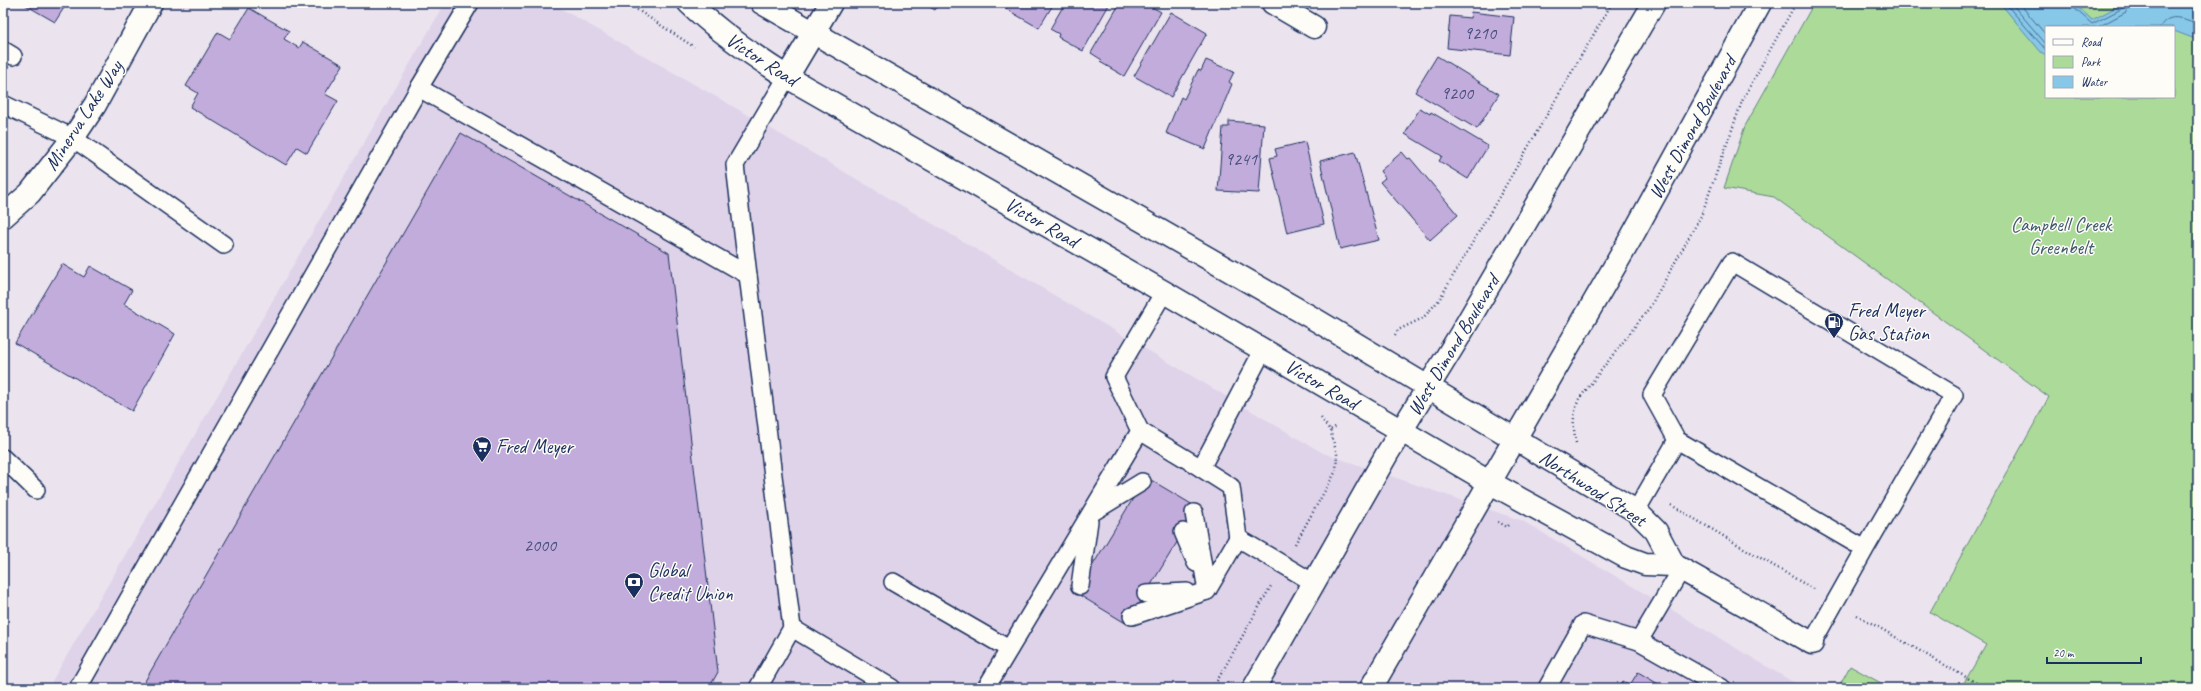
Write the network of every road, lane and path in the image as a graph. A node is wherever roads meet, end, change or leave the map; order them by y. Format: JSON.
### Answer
{"nodes":[{"id":1,"x":151,"y":3,"type":"edge"},
{"id":2,"x":470,"y":3,"type":"edge"},
{"id":3,"x":689,"y":3,"type":"edge"},
{"id":4,"x":762,"y":3,"type":"edge"},
{"id":5,"x":830,"y":3,"type":"edge"},
{"id":6,"x":1274,"y":3,"type":"edge"},
{"id":7,"x":1612,"y":3,"type":"edge"},
{"id":8,"x":1654,"y":3,"type":"edge"},
{"id":9,"x":1760,"y":3,"type":"edge"},
{"id":10,"x":1796,"y":3,"type":"edge"},
{"id":11,"x":1314,"y":27,"type":"dead end"},
{"id":12,"x":813,"y":32,"type":"junction"},
{"id":13,"x":787,"y":77,"type":"junction"},
{"id":14,"x":419,"y":88,"type":"junction"},
{"id":15,"x":3,"y":104,"type":"edge"},
{"id":16,"x":72,"y":138,"type":"junction"},
{"id":17,"x":3,"y":217,"type":"edge"},
{"id":18,"x":224,"y":245,"type":"dead end"},
{"id":19,"x":748,"y":275,"type":"junction"},
{"id":20,"x":1164,"y":292,"type":"junction"},
{"id":21,"x":1398,"y":330,"type":"dead end"},
{"id":22,"x":1263,"y":350,"type":"junction"},
{"id":23,"x":1428,"y":387,"type":"junction"},
{"id":24,"x":1402,"y":430,"type":"junction"},
{"id":25,"x":1140,"y":431,"type":"junction"},
{"id":26,"x":1515,"y":439,"type":"junction"},
{"id":27,"x":1677,"y":440,"type":"junction"},
{"id":28,"x":1578,"y":450,"type":"dead end"},
{"id":29,"x":3,"y":458,"type":"edge"},
{"id":30,"x":1201,"y":468,"type":"junction"},
{"id":31,"x":1142,"y":482,"type":"dead end"},
{"id":32,"x":1490,"y":482,"type":"junction"},
{"id":33,"x":36,"y":490,"type":"dead end"},
{"id":34,"x":1131,"y":501,"type":"dead end"},
{"id":35,"x":1636,"y":511,"type":"junction"},
{"id":36,"x":1091,"y":513,"type":"junction"},
{"id":37,"x":1194,"y":513,"type":"dead end"},
{"id":38,"x":1183,"y":532,"type":"dead end"},
{"id":39,"x":1238,"y":538,"type":"junction"},
{"id":40,"x":1865,"y":549,"type":"junction"},
{"id":41,"x":1094,"y":563,"type":"dead end"},
{"id":42,"x":1678,"y":568,"type":"junction"},
{"id":43,"x":894,"y":582,"type":"dead end"},
{"id":44,"x":1314,"y":583,"type":"junction"},
{"id":45,"x":1080,"y":586,"type":"dead end"},
{"id":46,"x":1207,"y":591,"type":"junction"},
{"id":47,"x":1146,"y":594,"type":"dead end"},
{"id":48,"x":1132,"y":616,"type":"dead end"},
{"id":49,"x":792,"y":628,"type":"junction"},
{"id":50,"x":1639,"y":641,"type":"junction"},
{"id":51,"x":1812,"y":643,"type":"joint"},
{"id":52,"x":1009,"y":649,"type":"junction"},
{"id":53,"x":1968,"y":678,"type":"dead end"},
{"id":54,"x":78,"y":688,"type":"edge"},
{"id":55,"x":758,"y":688,"type":"edge"},
{"id":56,"x":892,"y":688,"type":"edge"},
{"id":57,"x":986,"y":688,"type":"edge"},
{"id":58,"x":1254,"y":688,"type":"edge"},
{"id":59,"x":1371,"y":688,"type":"edge"},
{"id":60,"x":1547,"y":688,"type":"edge"},
{"id":61,"x":1722,"y":688,"type":"edge"},
{"id":62,"x":1985,"y":688,"type":"edge"}],
"edges":[{"from":1,"to":16,"type":"street","name":"Minerva Lake Way"},
{"from":2,"to":14,"type":"lane"},
{"from":3,"to":13,"type":"street","name":"Victor Road"},
{"from":4,"to":12,"type":"street"},
{"from":5,"to":12,"type":"street"},
{"from":6,"to":11,"type":"street"},
{"from":7,"to":21,"type":"path"},
{"from":8,"to":23,"type":"street","name":"West Dimond Boulevard"},
{"from":9,"to":26,"type":"street","name":"West Dimond Boulevard"},
{"from":10,"to":28,"type":"path"},
{"from":12,"to":13,"type":"street"},
{"from":12,"to":23,"type":"street"},
{"from":13,"to":19,"type":"lane"},
{"from":13,"to":20,"type":"street","name":"Victor Road"},
{"from":14,"to":19,"type":"lane"},
{"from":14,"to":54,"type":"lane"},
{"from":15,"to":16,"type":"lane"},
{"from":16,"to":17,"type":"street","name":"Minerva Lake Way"},
{"from":16,"to":18,"type":"lane"},
{"from":19,"to":49,"type":"lane"},
{"from":20,"to":22,"type":"street","name":"Victor Road"},
{"from":20,"to":25,"type":"lane"},
{"from":22,"to":24,"type":"street","name":"Victor Road"},
{"from":22,"to":30,"type":"lane"},
{"from":23,"to":24,"type":"street","name":"West Dimond Boulevard"},
{"from":23,"to":26,"type":"street","name":"Northwood Street"},
{"from":24,"to":32,"type":"street","name":"Victor Road"},
{"from":24,"to":44,"type":"street","name":"West Dimond Boulevard"},
{"from":25,"to":30,"type":"lane"},
{"from":25,"to":36,"type":"lane"},
{"from":26,"to":32,"type":"street","name":"West Dimond Boulevard"},
{"from":26,"to":35,"type":"street","name":"Northwood Street"},
{"from":27,"to":35,"type":"lane"},
{"from":27,"to":40,"type":"lane"},
{"from":27,"to":40,"type":"lane"},
{"from":29,"to":33,"type":"lane"},
{"from":30,"to":39,"type":"lane"},
{"from":31,"to":36,"type":"lane"},
{"from":32,"to":42,"type":"street","name":"Northwood Street"},
{"from":32,"to":59,"type":"street","name":"West Dimond Boulevard"},
{"from":34,"to":36,"type":"lane"},
{"from":35,"to":42,"type":"street","name":"Northwood Street"},
{"from":36,"to":41,"type":"lane"},
{"from":36,"to":45,"type":"lane"},
{"from":36,"to":52,"type":"lane"},
{"from":37,"to":46,"type":"lane"},
{"from":38,"to":46,"type":"lane"},
{"from":39,"to":44,"type":"lane"},
{"from":39,"to":46,"type":"lane"},
{"from":40,"to":51,"type":"lane"},
{"from":42,"to":50,"type":"lane"},
{"from":42,"to":51,"type":"street","name":"Northwood Street"},
{"from":43,"to":52,"type":"lane"},
{"from":44,"to":58,"type":"street","name":"West Dimond Boulevard"},
{"from":46,"to":47,"type":"lane"},
{"from":46,"to":48,"type":"lane"},
{"from":49,"to":55,"type":"lane"},
{"from":49,"to":56,"type":"lane"},
{"from":50,"to":60,"type":"lane"},
{"from":50,"to":61,"type":"lane"},
{"from":52,"to":57,"type":"lane"},
{"from":53,"to":62,"type":"path"}]}
